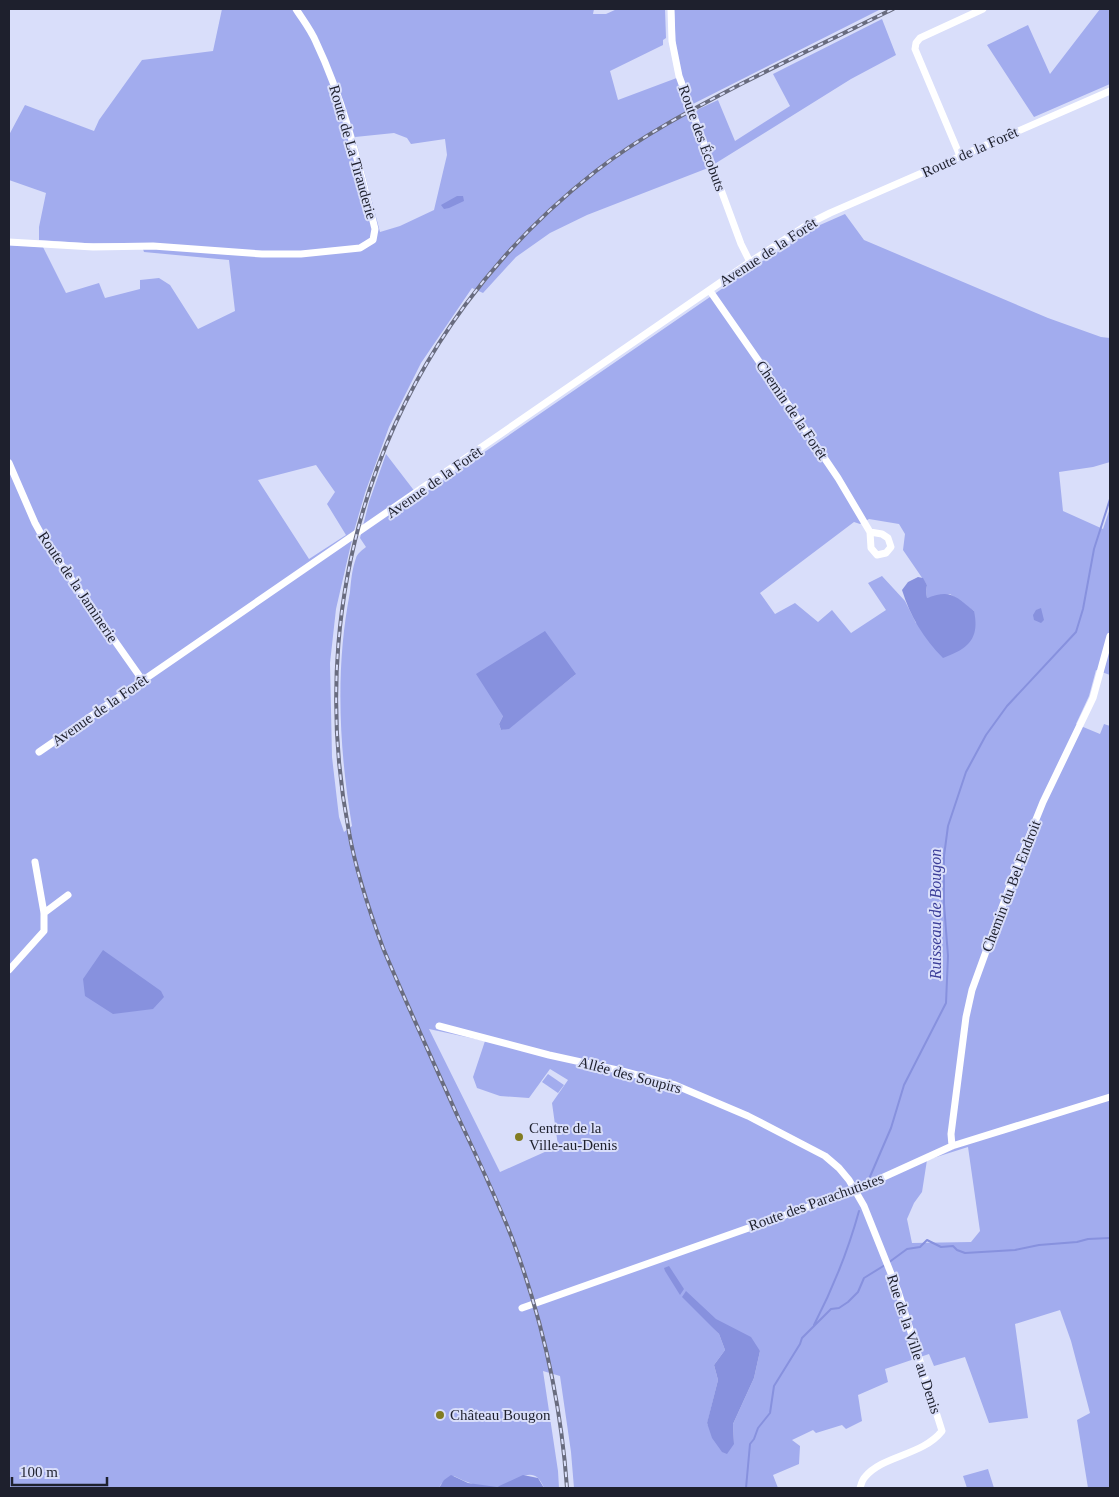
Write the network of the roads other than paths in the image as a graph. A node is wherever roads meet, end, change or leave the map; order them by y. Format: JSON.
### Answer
{"nodes":[{"id":1,"x":296,"y":9,"type":"edge"},
{"id":2,"x":671,"y":9,"type":"edge"},
{"id":3,"x":983,"y":9,"type":"edge"},
{"id":4,"x":1110,"y":91,"type":"edge"},
{"id":5,"x":960,"y":156,"type":"junction"},
{"id":6,"x":830,"y":213,"type":"joint"},
{"id":7,"x":9,"y":242,"type":"edge"},
{"id":8,"x":750,"y":262,"type":"junction"},
{"id":9,"x":710,"y":291,"type":"junction"},
{"id":10,"x":9,"y":462,"type":"edge"},
{"id":11,"x":870,"y":532,"type":"dead end"},
{"id":12,"x":1110,"y":636,"type":"edge"},
{"id":13,"x":142,"y":681,"type":"junction"},
{"id":14,"x":39,"y":752,"type":"dead end"},
{"id":15,"x":35,"y":862,"type":"dead end"},
{"id":16,"x":68,"y":895,"type":"dead end"},
{"id":17,"x":44,"y":913,"type":"junction"},
{"id":18,"x":9,"y":970,"type":"edge"},
{"id":19,"x":439,"y":1026,"type":"dead end"},
{"id":20,"x":1110,"y":1097,"type":"edge"},
{"id":21,"x":952,"y":1146,"type":"junction"},
{"id":22,"x":856,"y":1190,"type":"junction"},
{"id":23,"x":522,"y":1308,"type":"dead end"},
{"id":24,"x":860,"y":1488,"type":"edge"}],
"edges":[{"from":1,"to":7,"type":"street","name":"Route de La Tirauderie"},
{"from":2,"to":8,"type":"street","name":"Route des Écobuts"},
{"from":3,"to":5,"type":"street"},
{"from":4,"to":5,"type":"street","name":"Route de la Forêt"},
{"from":5,"to":6,"type":"street","name":"Route de la Forêt"},
{"from":6,"to":8,"type":"street","name":"Avenue de la Forêt"},
{"from":8,"to":9,"type":"street","name":"Avenue de la Forêt"},
{"from":9,"to":11,"type":"street","name":"Chemin de la Forêt"},
{"from":9,"to":13,"type":"street","name":"Avenue de la Forêt"},
{"from":10,"to":13,"type":"street","name":"Route de la Jaminerie"},
{"from":12,"to":21,"type":"street","name":"Chemin du Bel Endroit"},
{"from":13,"to":14,"type":"street","name":"Avenue de la Forêt"},
{"from":15,"to":17,"type":"street"},
{"from":16,"to":17,"type":"street"},
{"from":17,"to":18,"type":"street"},
{"from":19,"to":22,"type":"street","name":"Allée des Soupirs"},
{"from":20,"to":21,"type":"street","name":"Route des Parachutistes"},
{"from":21,"to":22,"type":"street","name":"Route des Parachutistes"},
{"from":22,"to":23,"type":"street","name":"Route des Parachutistes"},
{"from":22,"to":24,"type":"street","name":"Rue de la Ville au Denis"}]}
